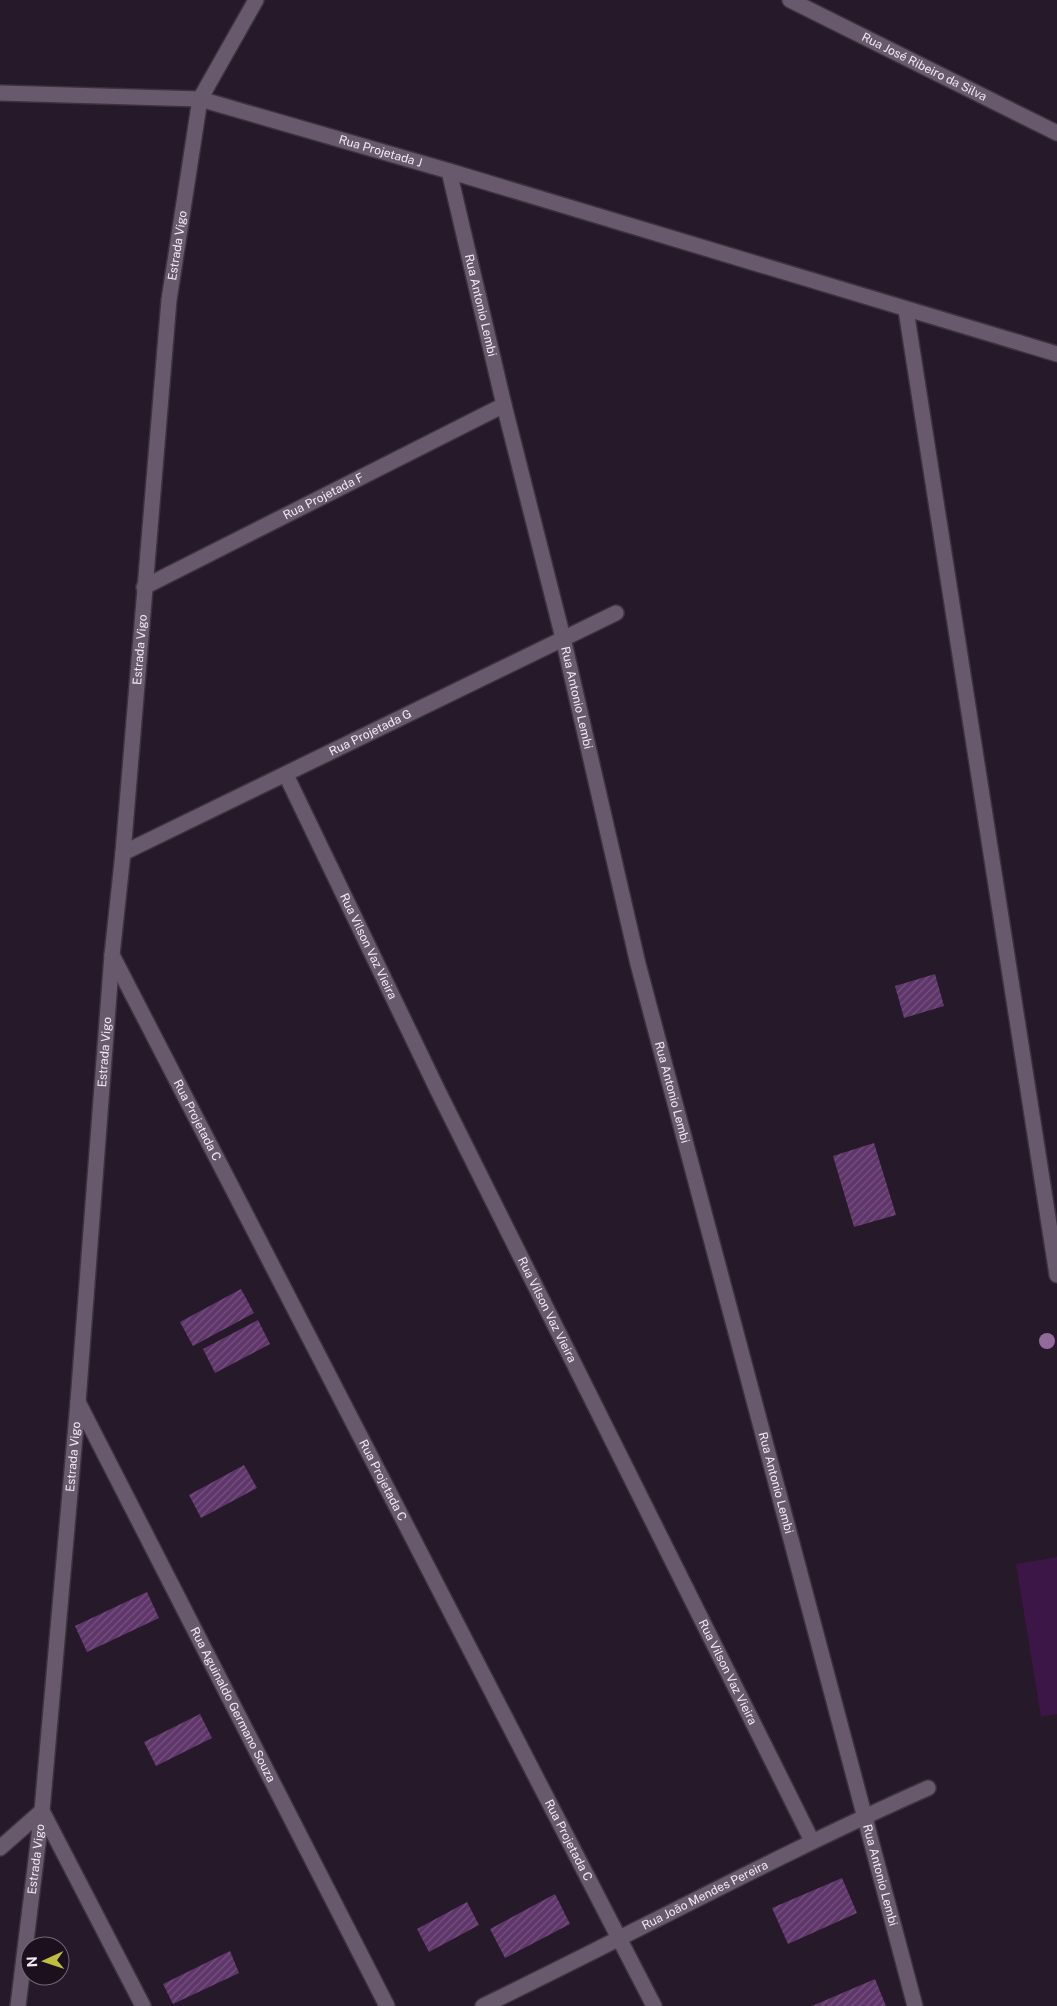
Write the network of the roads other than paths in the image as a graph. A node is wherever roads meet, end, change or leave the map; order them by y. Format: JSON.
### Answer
{"nodes":[{"id":1,"x":256,"y":0,"type":"edge"},
{"id":2,"x":790,"y":0,"type":"edge"},
{"id":3,"x":0,"y":93,"type":"edge"},
{"id":4,"x":200,"y":99,"type":"junction"},
{"id":5,"x":1057,"y":133,"type":"edge"},
{"id":6,"x":449,"y":171,"type":"junction"},
{"id":7,"x":906,"y":310,"type":"junction"},
{"id":8,"x":1057,"y":354,"type":"edge"},
{"id":9,"x":504,"y":405,"type":"junction"},
{"id":10,"x":144,"y":586,"type":"junction"},
{"id":11,"x":616,"y":613,"type":"dead end"},
{"id":12,"x":562,"y":638,"type":"junction"},
{"id":13,"x":286,"y":775,"type":"junction"},
{"id":14,"x":123,"y":853,"type":"junction"},
{"id":15,"x":112,"y":955,"type":"junction"},
{"id":16,"x":1057,"y":1275,"type":"edge"},
{"id":17,"x":78,"y":1402,"type":"junction"},
{"id":18,"x":928,"y":1788,"type":"dead end"},
{"id":19,"x":42,"y":1812,"type":"junction"},
{"id":20,"x":865,"y":1816,"type":"junction"},
{"id":21,"x":812,"y":1841,"type":"junction"},
{"id":22,"x":0,"y":1848,"type":"edge"},
{"id":23,"x":620,"y":1939,"type":"junction"},
{"id":24,"x":18,"y":2006,"type":"edge"},
{"id":25,"x":143,"y":2006,"type":"edge"},
{"id":26,"x":387,"y":2006,"type":"edge"},
{"id":27,"x":483,"y":2006,"type":"edge"},
{"id":28,"x":654,"y":2006,"type":"edge"},
{"id":29,"x":915,"y":2006,"type":"edge"}],
"edges":[{"from":1,"to":4,"type":"street"},
{"from":2,"to":5,"type":"street","name":"Rua José Ribeiro da Silva"},
{"from":3,"to":4,"type":"street","name":"Rua Projetada J"},
{"from":4,"to":6,"type":"street","name":"Rua Projetada J"},
{"from":4,"to":10,"type":"street","name":"Estrada Vigo"},
{"from":6,"to":7,"type":"street","name":"Rua Projetada J"},
{"from":6,"to":9,"type":"street","name":"Rua Antonio Lembi"},
{"from":7,"to":8,"type":"street","name":"Rua Projetada J"},
{"from":7,"to":16,"type":"street"},
{"from":9,"to":10,"type":"street","name":"Rua Projetada F"},
{"from":9,"to":12,"type":"street","name":"Rua Antonio Lembi"},
{"from":10,"to":14,"type":"street","name":"Estrada Vigo"},
{"from":11,"to":12,"type":"street","name":"Rua Projetada G"},
{"from":12,"to":13,"type":"street","name":"Rua Projetada G"},
{"from":12,"to":20,"type":"street","name":"Rua Antonio Lembi"},
{"from":13,"to":14,"type":"street","name":"Rua Projetada G"},
{"from":13,"to":21,"type":"street","name":"Rua Vilson Vaz Vieira"},
{"from":14,"to":15,"type":"street","name":"Estrada Vigo"},
{"from":15,"to":17,"type":"street","name":"Estrada Vigo"},
{"from":15,"to":23,"type":"street","name":"Rua Projetada C"},
{"from":17,"to":19,"type":"street","name":"Estrada Vigo"},
{"from":17,"to":26,"type":"street","name":"Rua Aguinaldo Germano Souza"},
{"from":18,"to":20,"type":"street","name":"Rua João Mendes Pereira"},
{"from":19,"to":22,"type":"street"},
{"from":19,"to":24,"type":"street","name":"Estrada Vigo"},
{"from":19,"to":25,"type":"street"},
{"from":20,"to":21,"type":"street","name":"Rua João Mendes Pereira"},
{"from":20,"to":29,"type":"street","name":"Rua Antonio Lembi"},
{"from":21,"to":23,"type":"street","name":"Rua João Mendes Pereira"},
{"from":23,"to":27,"type":"street","name":"Rua João Mendes Pereira"},
{"from":23,"to":28,"type":"street","name":"Rua Projetada C"}]}
